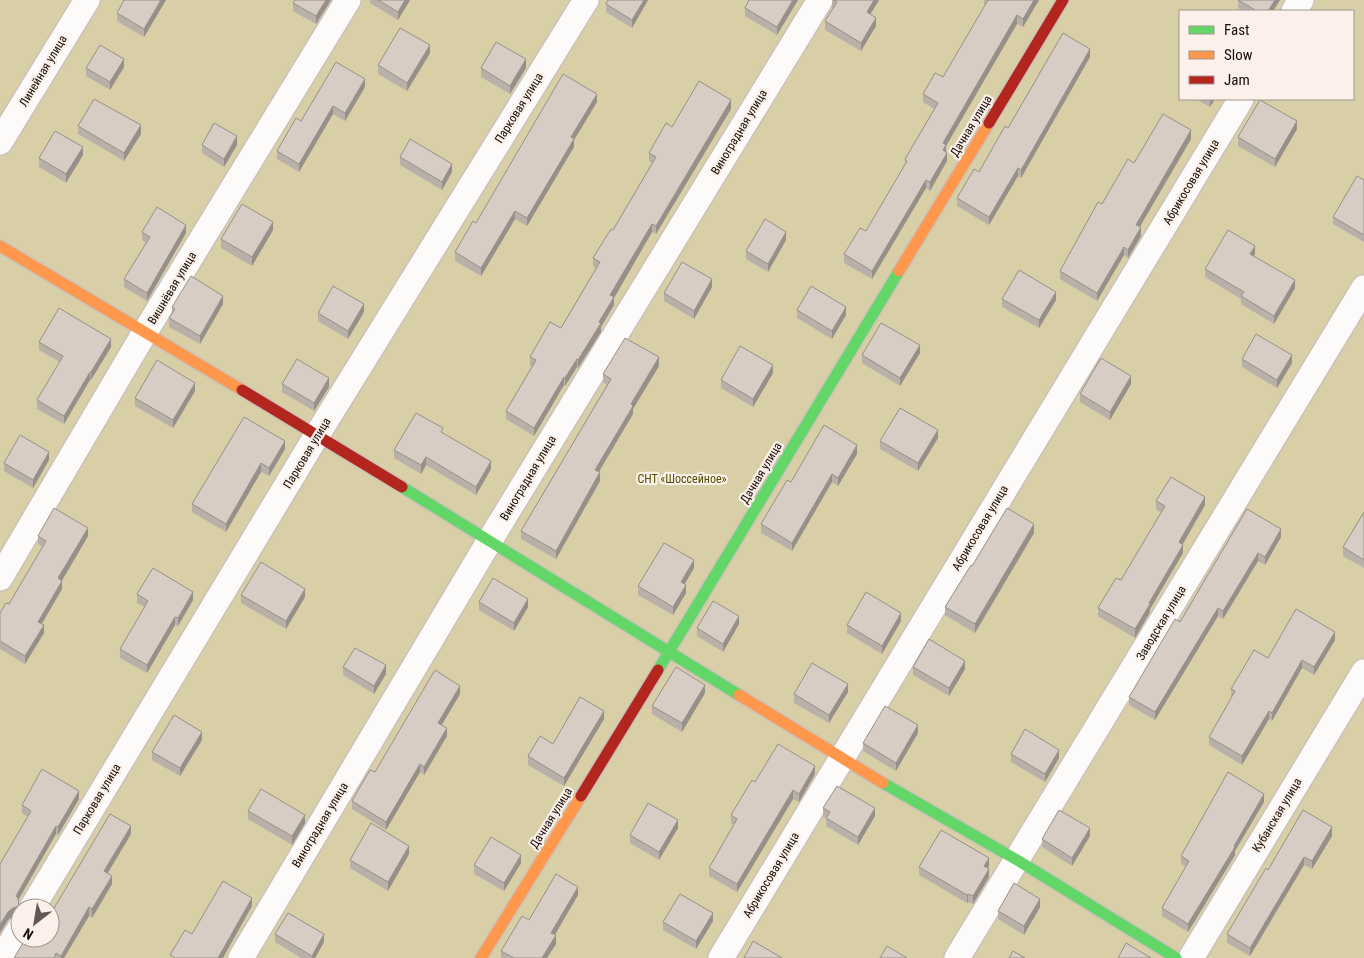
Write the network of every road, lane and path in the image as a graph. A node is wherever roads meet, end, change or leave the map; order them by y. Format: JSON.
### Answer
{"nodes":[{"id":1,"x":87,"y":0,"type":"edge"},
{"id":2,"x":348,"y":0,"type":"edge"},
{"id":3,"x":586,"y":0,"type":"edge"},
{"id":4,"x":820,"y":0,"type":"edge"},
{"id":5,"x":1063,"y":0,"type":"edge"},
{"id":6,"x":1240,"y":100,"type":"edge"},
{"id":7,"x":0,"y":142,"type":"edge"},
{"id":8,"x":0,"y":246,"type":"edge"},
{"id":9,"x":1364,"y":288,"type":"edge"},
{"id":10,"x":145,"y":332,"type":"junction"},
{"id":11,"x":317,"y":435,"type":"junction"},
{"id":12,"x":490,"y":540,"type":"junction"},
{"id":13,"x":0,"y":578,"type":"edge"},
{"id":14,"x":669,"y":652,"type":"junction"},
{"id":15,"x":1364,"y":672,"type":"edge"},
{"id":16,"x":841,"y":758,"type":"junction"},
{"id":17,"x":1017,"y":860,"type":"junction"},
{"id":18,"x":38,"y":898,"type":"edge"},
{"id":19,"x":10,"y":945,"type":"edge"},
{"id":20,"x":2,"y":958,"type":"edge"},
{"id":21,"x":241,"y":958,"type":"edge"},
{"id":22,"x":481,"y":958,"type":"edge"},
{"id":23,"x":721,"y":958,"type":"edge"},
{"id":24,"x":957,"y":958,"type":"edge"},
{"id":25,"x":1176,"y":958,"type":"edge"},
{"id":26,"x":1191,"y":958,"type":"edge"}],
"edges":[{"from":1,"to":7,"type":"street","name":"Линейная улица"},
{"from":2,"to":10,"type":"street","name":"Вишнёвая улица"},
{"from":3,"to":11,"type":"street","name":"Парковая улица"},
{"from":4,"to":12,"type":"street","name":"Виноградная улица"},
{"from":5,"to":14,"type":"street","name":"Дачная улица"},
{"from":6,"to":16,"type":"street","name":"Абрикосовая улица"},
{"from":8,"to":10,"type":"street"},
{"from":9,"to":17,"type":"street","name":"Заводская улица"},
{"from":10,"to":11,"type":"street"},
{"from":10,"to":13,"type":"street","name":"Вишнёвая улица"},
{"from":11,"to":12,"type":"street"},
{"from":11,"to":18,"type":"street","name":"Парковая улица"},
{"from":12,"to":14,"type":"street"},
{"from":12,"to":21,"type":"street","name":"Виноградная улица"},
{"from":14,"to":16,"type":"street"},
{"from":14,"to":22,"type":"street","name":"Дачная улица"},
{"from":15,"to":26,"type":"street","name":"Кубанская улица"},
{"from":16,"to":17,"type":"street"},
{"from":16,"to":23,"type":"street","name":"Абрикосовая улица"},
{"from":17,"to":24,"type":"street","name":"Заводская улица"},
{"from":17,"to":25,"type":"street"},
{"from":19,"to":20,"type":"street"}]}
